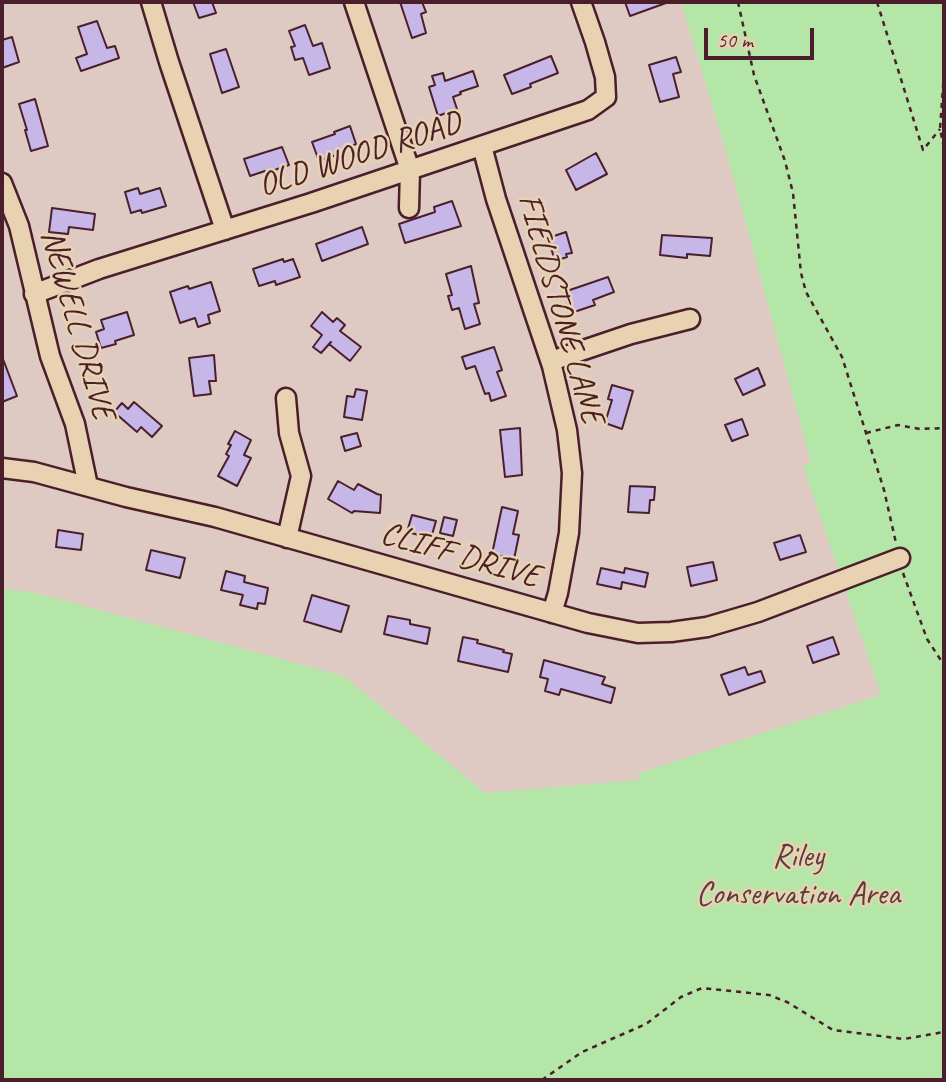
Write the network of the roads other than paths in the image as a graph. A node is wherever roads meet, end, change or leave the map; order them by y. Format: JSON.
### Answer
{"nodes":[{"id":1,"x":151,"y":2,"type":"edge"},
{"id":2,"x":354,"y":2,"type":"edge"},
{"id":3,"x":581,"y":2,"type":"edge"},
{"id":4,"x":481,"y":146,"type":"junction"},
{"id":5,"x":410,"y":170,"type":"junction"},
{"id":6,"x":2,"y":183,"type":"edge"},
{"id":7,"x":409,"y":208,"type":"dead end"},
{"id":8,"x":225,"y":230,"type":"junction"},
{"id":9,"x":34,"y":294,"type":"junction"},
{"id":10,"x":690,"y":320,"type":"dead end"},
{"id":11,"x":551,"y":361,"type":"junction"},
{"id":12,"x":286,"y":398,"type":"dead end"},
{"id":13,"x":2,"y":467,"type":"edge"},
{"id":14,"x":88,"y":486,"type":"junction"},
{"id":15,"x":286,"y":538,"type":"junction"},
{"id":16,"x":900,"y":558,"type":"road end"},
{"id":17,"x":552,"y":613,"type":"junction"}],
"edges":[{"from":1,"to":8,"type":"street"},
{"from":2,"to":5,"type":"street"},
{"from":3,"to":4,"type":"street","name":"OLD WOOD ROAD"},
{"from":4,"to":5,"type":"street","name":"OLD WOOD ROAD"},
{"from":4,"to":11,"type":"street","name":"FIELDSTONE LANE"},
{"from":5,"to":7,"type":"street"},
{"from":5,"to":8,"type":"street","name":"OLD WOOD ROAD"},
{"from":6,"to":9,"type":"street","name":"NEWELL DRIVE"},
{"from":8,"to":9,"type":"street","name":"OLD WOOD ROAD"},
{"from":9,"to":14,"type":"street","name":"NEWELL DRIVE"},
{"from":10,"to":11,"type":"street"},
{"from":11,"to":17,"type":"street","name":"FIELDSTONE LANE"},
{"from":12,"to":15,"type":"street"},
{"from":13,"to":14,"type":"street","name":"CLIFF DRIVE"},
{"from":14,"to":15,"type":"street","name":"CLIFF DRIVE"},
{"from":15,"to":17,"type":"street","name":"CLIFF DRIVE"},
{"from":16,"to":17,"type":"street","name":"CLIFF DRIVE"}]}
